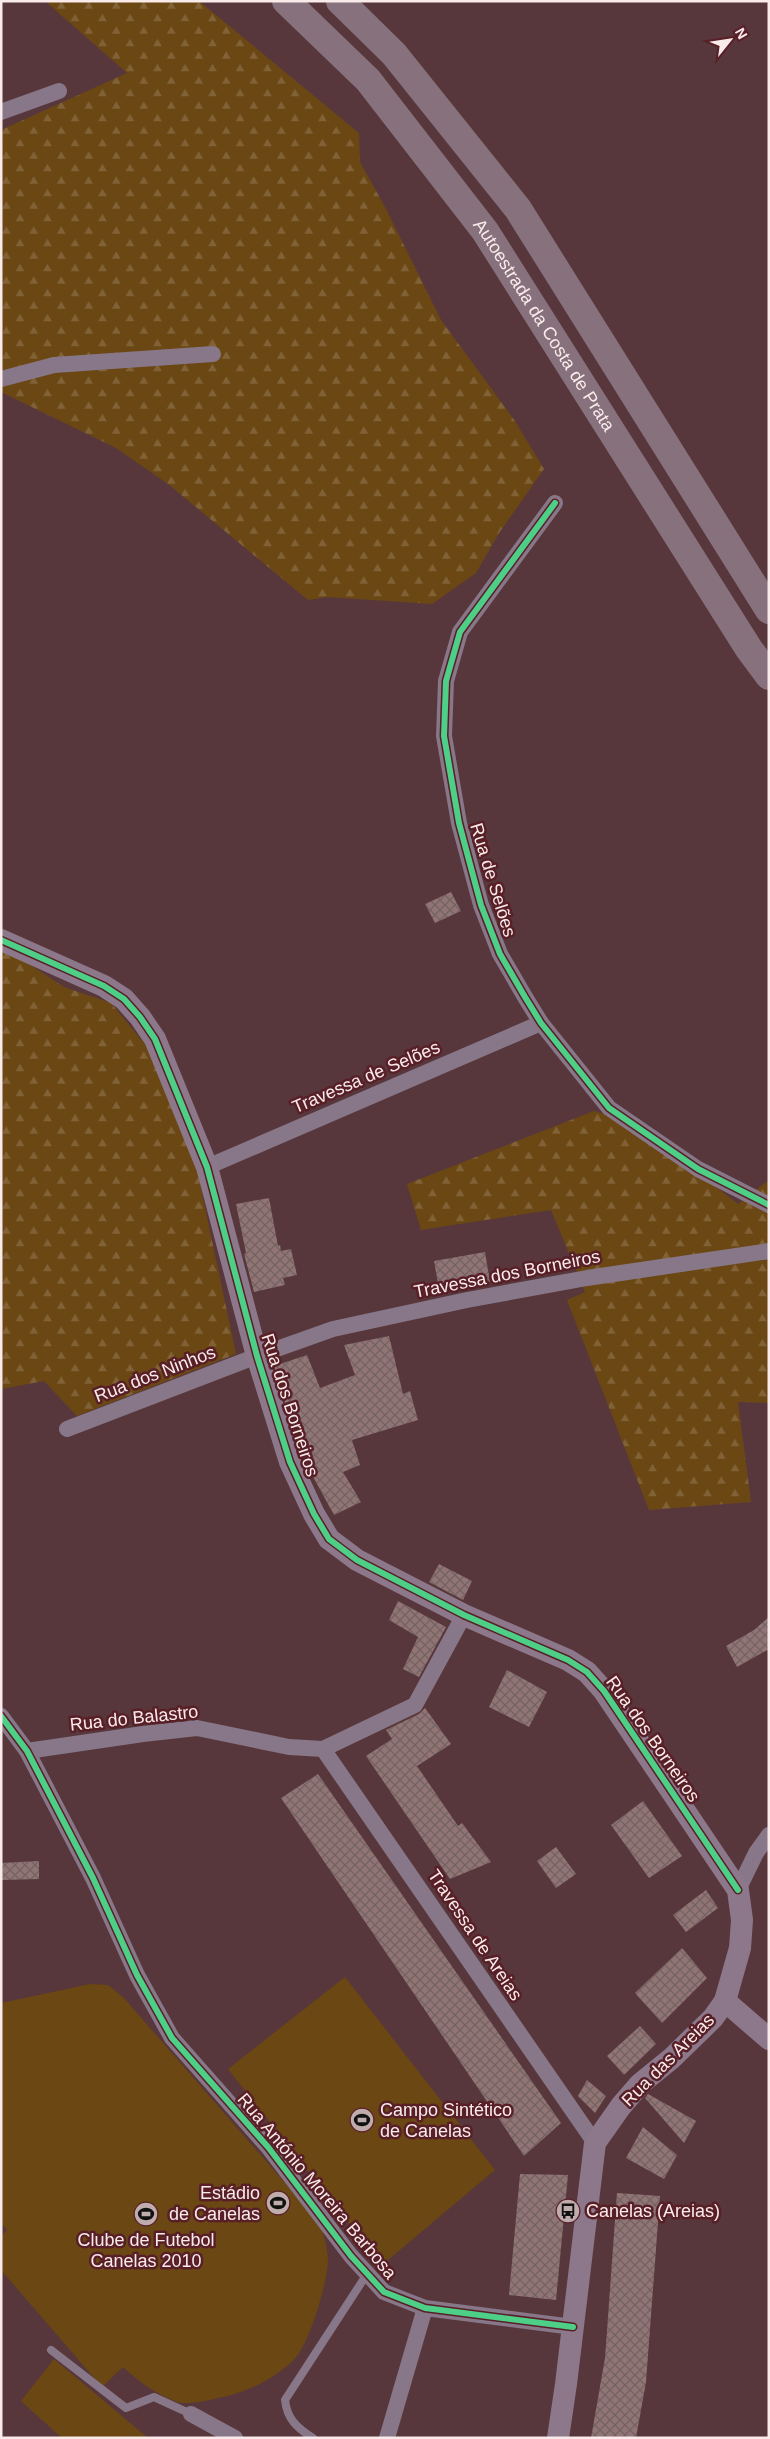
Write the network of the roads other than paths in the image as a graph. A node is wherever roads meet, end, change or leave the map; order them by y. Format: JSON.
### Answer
{"nodes":[{"id":1,"x":286,"y":1,"type":"edge"},
{"id":2,"x":340,"y":1,"type":"edge"},
{"id":3,"x":59,"y":91,"type":"dead end"},
{"id":4,"x":1,"y":112,"type":"edge"},
{"id":5,"x":212,"y":354,"type":"dead end"},
{"id":6,"x":1,"y":379,"type":"edge"},
{"id":7,"x":555,"y":503,"type":"dead end"},
{"id":8,"x":769,"y":610,"type":"edge"},
{"id":9,"x":769,"y":676,"type":"edge"},
{"id":10,"x":1,"y":940,"type":"edge"},
{"id":11,"x":541,"y":1023,"type":"junction"},
{"id":12,"x":207,"y":1167,"type":"junction"},
{"id":13,"x":769,"y":1205,"type":"edge"},
{"id":14,"x":769,"y":1252,"type":"edge"},
{"id":15,"x":257,"y":1356,"type":"junction"},
{"id":16,"x":67,"y":1430,"type":"dead end"},
{"id":17,"x":464,"y":1615,"type":"junction"},
{"id":18,"x":1,"y":1716,"type":"edge"},
{"id":19,"x":323,"y":1749,"type":"junction"},
{"id":20,"x":26,"y":1751,"type":"junction"},
{"id":21,"x":769,"y":1835,"type":"edge"},
{"id":22,"x":738,"y":1890,"type":"junction"},
{"id":23,"x":725,"y":2001,"type":"junction"},
{"id":24,"x":769,"y":2039,"type":"edge"},
{"id":25,"x":595,"y":2143,"type":"junction"},
{"id":26,"x":367,"y":2274,"type":"junction"},
{"id":27,"x":425,"y":2308,"type":"junction"},
{"id":28,"x":573,"y":2327,"type":"junction"},
{"id":29,"x":51,"y":2350,"type":"dead end"},
{"id":30,"x":191,"y":2414,"type":"joint"},
{"id":31,"x":235,"y":2438,"type":"edge"},
{"id":32,"x":313,"y":2438,"type":"edge"},
{"id":33,"x":387,"y":2438,"type":"edge"},
{"id":34,"x":558,"y":2438,"type":"edge"}],
"edges":[{"from":1,"to":9,"type":"highway","name":"Autoestrada da Costa de Prata"},
{"from":2,"to":8,"type":"highway"},
{"from":3,"to":4,"type":"street"},
{"from":5,"to":6,"type":"street"},
{"from":7,"to":11,"type":"street","name":"Rua de Selões"},
{"from":10,"to":12,"type":"street","name":"Rua dos Borneiros"},
{"from":11,"to":12,"type":"street","name":"Travessa de Selões"},
{"from":11,"to":13,"type":"street","name":"Rua de Selões"},
{"from":12,"to":15,"type":"street","name":"Rua dos Borneiros"},
{"from":14,"to":15,"type":"street","name":"Travessa dos Borneiros"},
{"from":15,"to":16,"type":"street","name":"Rua dos Ninhos"},
{"from":15,"to":17,"type":"street","name":"Rua dos Borneiros"},
{"from":17,"to":19,"type":"street","name":"Rua do Balastro"},
{"from":17,"to":22,"type":"street","name":"Rua dos Borneiros"},
{"from":18,"to":20,"type":"street"},
{"from":19,"to":20,"type":"street","name":"Rua do Balastro"},
{"from":19,"to":25,"type":"street","name":"Travessa de Areias"},
{"from":20,"to":26,"type":"street","name":"Rua António Moreira Barbosa"},
{"from":21,"to":22,"type":"street"},
{"from":22,"to":23,"type":"street","name":"Rua das Areias"},
{"from":23,"to":24,"type":"street"},
{"from":23,"to":25,"type":"street","name":"Rua das Areias"},
{"from":25,"to":28,"type":"street"},
{"from":26,"to":27,"type":"street","name":"Rua António Moreira Barbosa"},
{"from":26,"to":32,"type":"lane"},
{"from":27,"to":28,"type":"street","name":"Rua António Moreira Barbosa"},
{"from":27,"to":33,"type":"street"},
{"from":28,"to":34,"type":"street"},
{"from":29,"to":30,"type":"lane"},
{"from":30,"to":31,"type":"street"}]}
